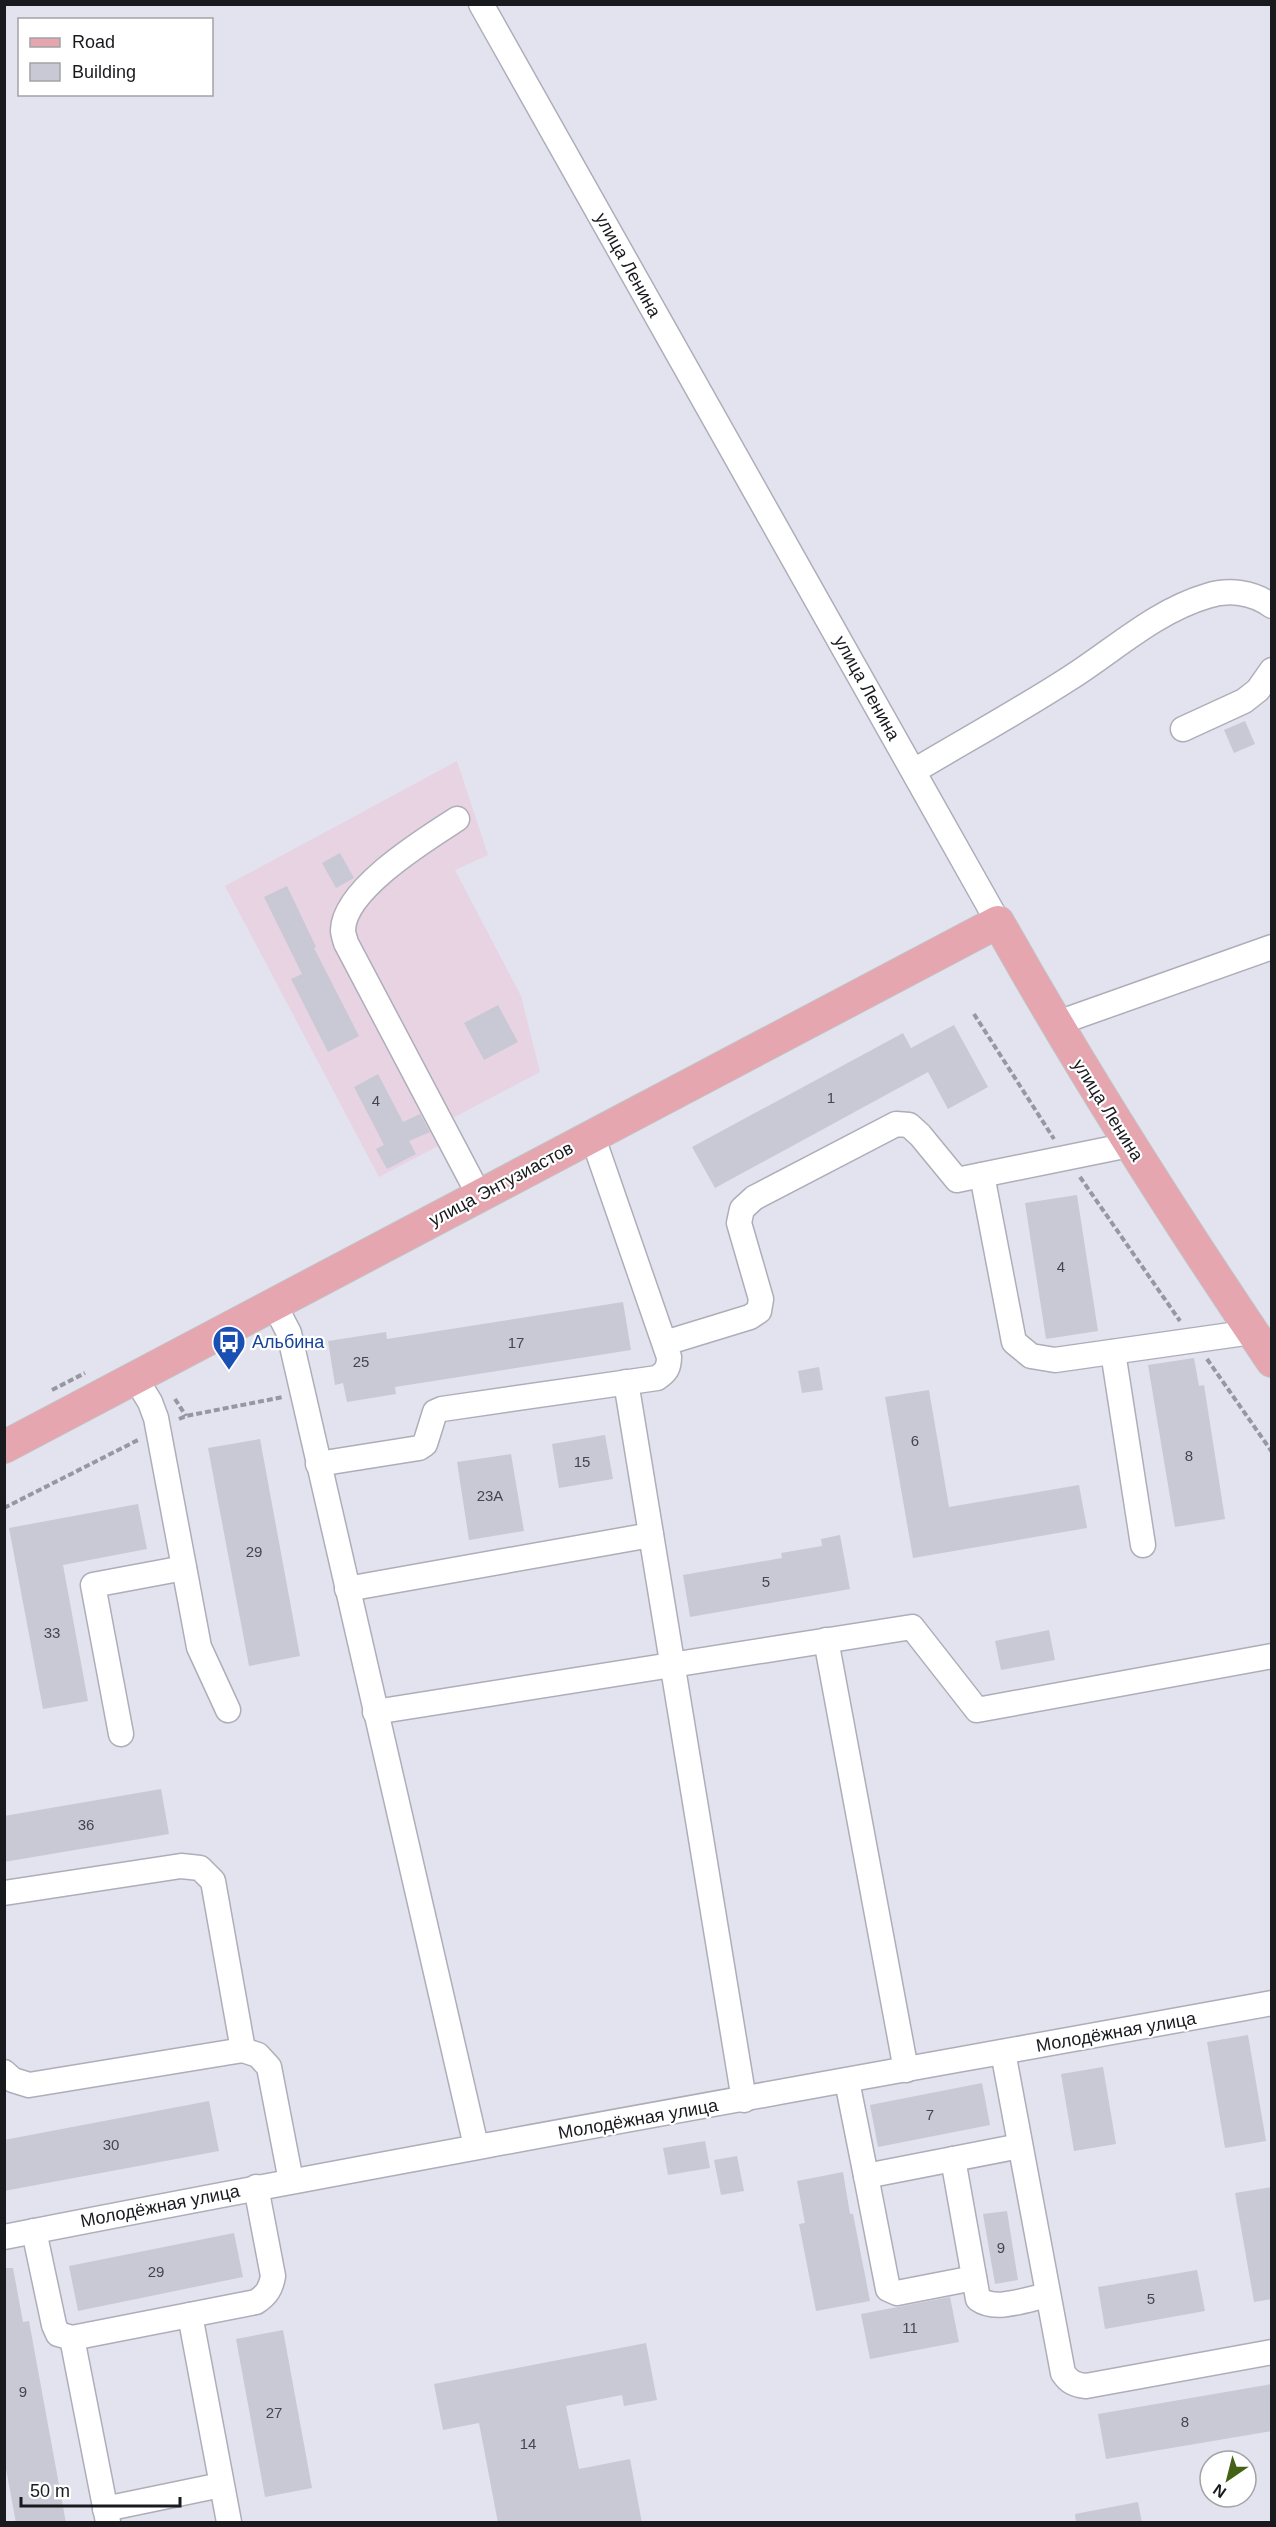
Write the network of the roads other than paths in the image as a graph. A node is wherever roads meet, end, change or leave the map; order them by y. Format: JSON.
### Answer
{"nodes":[{"id":1,"x":481,"y":4,"type":"edge"},
{"id":2,"x":1272,"y":606,"type":"edge"},
{"id":3,"x":1272,"y":670,"type":"edge"},
{"id":4,"x":1183,"y":729,"type":"dead end"},
{"id":5,"x":914,"y":771,"type":"junction"},
{"id":6,"x":457,"y":819,"type":"dead end"},
{"id":7,"x":998,"y":922,"type":"junction"},
{"id":8,"x":1272,"y":947,"type":"edge"},
{"id":9,"x":1055,"y":1024,"type":"junction"},
{"id":10,"x":592,"y":1135,"type":"junction"},
{"id":11,"x":1129,"y":1144,"type":"junction"},
{"id":12,"x":982,"y":1175,"type":"junction"},
{"id":13,"x":479,"y":1195,"type":"junction"},
{"id":14,"x":274,"y":1304,"type":"junction"},
{"id":15,"x":1252,"y":1332,"type":"junction"},
{"id":16,"x":665,"y":1343,"type":"junction"},
{"id":17,"x":1113,"y":1352,"type":"junction"},
{"id":18,"x":1272,"y":1361,"type":"edge"},
{"id":19,"x":136,"y":1379,"type":"junction"},
{"id":20,"x":626,"y":1382,"type":"junction"},
{"id":21,"x":4,"y":1447,"type":"edge"},
{"id":22,"x":318,"y":1464,"type":"junction"},
{"id":23,"x":651,"y":1535,"type":"junction"},
{"id":24,"x":1143,"y":1545,"type":"dead end"},
{"id":25,"x":184,"y":1568,"type":"junction"},
{"id":26,"x":347,"y":1589,"type":"junction"},
{"id":27,"x":826,"y":1640,"type":"junction"},
{"id":28,"x":1272,"y":1656,"type":"edge"},
{"id":29,"x":672,"y":1665,"type":"junction"},
{"id":30,"x":228,"y":1710,"type":"dead end"},
{"id":31,"x":375,"y":1712,"type":"junction"},
{"id":32,"x":121,"y":1734,"type":"dead end"},
{"id":33,"x":4,"y":1893,"type":"edge"},
{"id":34,"x":1272,"y":2003,"type":"edge"},
{"id":35,"x":243,"y":2050,"type":"junction"},
{"id":36,"x":1003,"y":2052,"type":"junction"},
{"id":37,"x":906,"y":2070,"type":"junction"},
{"id":38,"x":4,"y":2072,"type":"edge"},
{"id":39,"x":848,"y":2081,"type":"junction"},
{"id":40,"x":744,"y":2100,"type":"junction"},
{"id":41,"x":477,"y":2146,"type":"junction"},
{"id":42,"x":1020,"y":2146,"type":"junction"},
{"id":43,"x":953,"y":2159,"type":"junction"},
{"id":44,"x":866,"y":2176,"type":"junction"},
{"id":45,"x":291,"y":2181,"type":"junction"},
{"id":46,"x":256,"y":2187,"type":"junction"},
{"id":47,"x":34,"y":2231,"type":"junction"},
{"id":48,"x":4,"y":2236,"type":"edge"},
{"id":49,"x":974,"y":2278,"type":"junction"},
{"id":50,"x":1048,"y":2295,"type":"junction"},
{"id":51,"x":190,"y":2315,"type":"junction"},
{"id":52,"x":72,"y":2338,"type":"junction"},
{"id":53,"x":1272,"y":2352,"type":"edge"},
{"id":54,"x":221,"y":2485,"type":"junction"},
{"id":55,"x":107,"y":2516,"type":"edge"},
{"id":56,"x":229,"y":2523,"type":"edge"}],
"edges":[{"from":1,"to":5,"type":"street","name":"улица Ленина"},
{"from":2,"to":5,"type":"street"},
{"from":3,"to":4,"type":"street"},
{"from":5,"to":7,"type":"street","name":"улица Ленина"},
{"from":6,"to":13,"type":"street"},
{"from":7,"to":9,"type":"main road","name":"улица Ленина"},
{"from":7,"to":10,"type":"main road","name":"улица Энтузиастов"},
{"from":8,"to":9,"type":"street"},
{"from":9,"to":11,"type":"main road","name":"улица Ленина"},
{"from":10,"to":13,"type":"main road","name":"улица Энтузиастов"},
{"from":10,"to":16,"type":"street"},
{"from":11,"to":12,"type":"street"},
{"from":11,"to":15,"type":"main road","name":"улица Ленина"},
{"from":12,"to":16,"type":"street"},
{"from":12,"to":17,"type":"street"},
{"from":13,"to":14,"type":"main road","name":"улица Энтузиастов"},
{"from":14,"to":19,"type":"main road","name":"улица Энтузиастов"},
{"from":14,"to":22,"type":"street"},
{"from":15,"to":17,"type":"street"},
{"from":15,"to":18,"type":"main road","name":"улица Ленина"},
{"from":16,"to":20,"type":"street"},
{"from":17,"to":24,"type":"street"},
{"from":19,"to":21,"type":"main road","name":"улица Энтузиастов"},
{"from":19,"to":25,"type":"street"},
{"from":20,"to":22,"type":"street"},
{"from":20,"to":23,"type":"street"},
{"from":22,"to":26,"type":"street"},
{"from":23,"to":26,"type":"street"},
{"from":23,"to":29,"type":"street"},
{"from":25,"to":30,"type":"street"},
{"from":25,"to":32,"type":"street"},
{"from":26,"to":31,"type":"street"},
{"from":27,"to":28,"type":"street"},
{"from":27,"to":29,"type":"street"},
{"from":27,"to":37,"type":"street"},
{"from":29,"to":31,"type":"street"},
{"from":29,"to":40,"type":"street"},
{"from":31,"to":41,"type":"street"},
{"from":33,"to":35,"type":"street"},
{"from":34,"to":36,"type":"street","name":"Молодёжная улица"},
{"from":35,"to":38,"type":"street"},
{"from":35,"to":45,"type":"street"},
{"from":36,"to":37,"type":"street","name":"Молодёжная улица"},
{"from":36,"to":42,"type":"street"},
{"from":37,"to":39,"type":"street","name":"Молодёжная улица"},
{"from":39,"to":40,"type":"street","name":"Молодёжная улица"},
{"from":39,"to":44,"type":"street"},
{"from":40,"to":41,"type":"street","name":"Молодёжная улица"},
{"from":41,"to":45,"type":"street","name":"Молодёжная улица"},
{"from":42,"to":43,"type":"street"},
{"from":42,"to":50,"type":"street"},
{"from":43,"to":44,"type":"street"},
{"from":43,"to":49,"type":"street"},
{"from":44,"to":49,"type":"street"},
{"from":45,"to":46,"type":"street","name":"Молодёжная улица"},
{"from":46,"to":47,"type":"street","name":"Молодёжная улица"},
{"from":46,"to":51,"type":"street"},
{"from":47,"to":48,"type":"street","name":"Молодёжная улица"},
{"from":47,"to":52,"type":"street"},
{"from":49,"to":50,"type":"street"},
{"from":50,"to":53,"type":"street"},
{"from":51,"to":52,"type":"street"},
{"from":51,"to":54,"type":"street"},
{"from":52,"to":55,"type":"street"},
{"from":54,"to":55,"type":"street"},
{"from":54,"to":56,"type":"street"}]}
